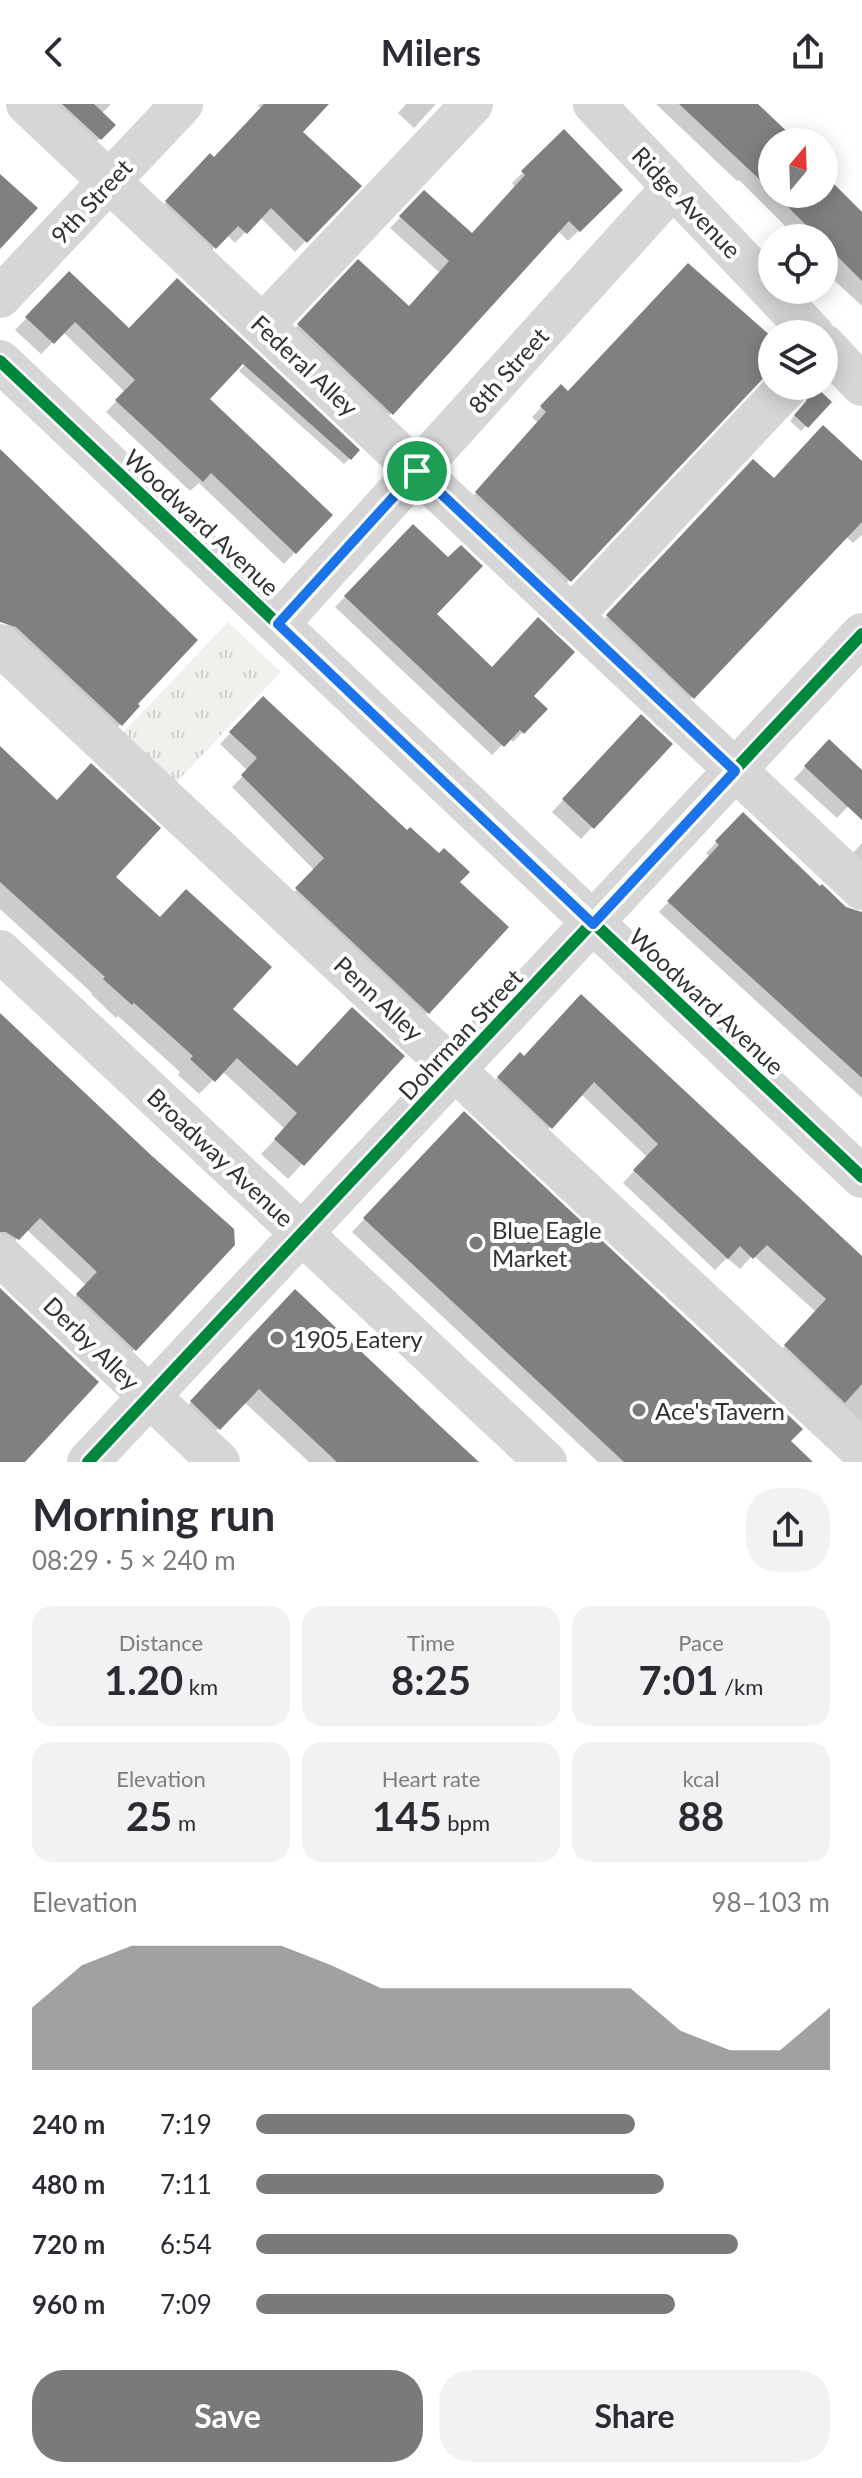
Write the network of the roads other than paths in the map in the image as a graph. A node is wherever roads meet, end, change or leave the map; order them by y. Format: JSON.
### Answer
{"nodes":[{"id":1,"x":27,"y":104,"type":"edge"},
{"id":2,"x":182,"y":104,"type":"edge"},
{"id":3,"x":472,"y":104,"type":"edge"},
{"id":4,"x":594,"y":104,"type":"edge"},
{"id":5,"x":109,"y":181,"type":"junction"},
{"id":6,"x":673,"y":187,"type":"junction"},
{"id":7,"x":0,"y":297,"type":"edge"},
{"id":8,"x":800,"y":320,"type":"edge"},
{"id":9,"x":263,"y":325,"type":"junction"},
{"id":10,"x":838,"y":360,"type":"edge"},
{"id":11,"x":0,"y":361,"type":"edge"},
{"id":12,"x":862,"y":385,"type":"edge"},
{"id":13,"x":775,"y":400,"type":"edge"},
{"id":14,"x":417,"y":471,"type":"junction"},
{"id":15,"x":571,"y":617,"type":"junction"},
{"id":16,"x":278,"y":624,"type":"junction"},
{"id":17,"x":862,"y":634,"type":"edge"},
{"id":18,"x":0,"y":645,"type":"edge"},
{"id":19,"x":735,"y":771,"type":"junction"},
{"id":20,"x":862,"y":889,"type":"edge"},
{"id":21,"x":593,"y":924,"type":"junction"},
{"id":22,"x":0,"y":951,"type":"edge"},
{"id":23,"x":457,"y":1070,"type":"junction"},
{"id":24,"x":862,"y":1177,"type":"edge"},
{"id":25,"x":303,"y":1234,"type":"junction"},
{"id":26,"x":0,"y":1255,"type":"edge"},
{"id":27,"x":149,"y":1397,"type":"junction"},
{"id":28,"x":862,"y":1451,"type":"edge"},
{"id":29,"x":88,"y":1462,"type":"edge"},
{"id":30,"x":219,"y":1462,"type":"edge"},
{"id":31,"x":546,"y":1462,"type":"edge"}],
"edges":[{"from":1,"to":5,"type":"street","name":"Federal Alley"},
{"from":2,"to":5,"type":"street","name":"9th Street"},
{"from":3,"to":9,"type":"street"},
{"from":4,"to":6,"type":"street","name":"Ridge Avenue"},
{"from":5,"to":7,"type":"street","name":"9th Street"},
{"from":5,"to":9,"type":"street","name":"Federal Alley"},
{"from":6,"to":8,"type":"street","name":"Ridge Avenue"},
{"from":6,"to":14,"type":"street","name":"8th Street"},
{"from":9,"to":14,"type":"street","name":"Federal Alley"},
{"from":10,"to":12,"type":"street","name":"Ridge Avenue"},
{"from":11,"to":16,"type":"street","name":"Woodward Avenue"},
{"from":13,"to":15,"type":"street"},
{"from":14,"to":15,"type":"street","name":"Federal Alley"},
{"from":14,"to":16,"type":"street","name":"8th Street"},
{"from":15,"to":19,"type":"street","name":"Federal Alley"},
{"from":16,"to":21,"type":"street","name":"Woodward Avenue"},
{"from":17,"to":19,"type":"street","name":"Dohrman Street"},
{"from":18,"to":23,"type":"street","name":"Penn Alley"},
{"from":19,"to":20,"type":"street","name":"Federal Alley"},
{"from":19,"to":21,"type":"street","name":"Dohrman Street"},
{"from":21,"to":23,"type":"street","name":"Dohrman Street"},
{"from":21,"to":24,"type":"street","name":"Woodward Avenue"},
{"from":22,"to":25,"type":"street","name":"Broadway Avenue"},
{"from":23,"to":25,"type":"street","name":"Dohrman Street"},
{"from":23,"to":28,"type":"street","name":"Penn Alley"},
{"from":25,"to":27,"type":"street","name":"Dohrman Street"},
{"from":25,"to":31,"type":"street","name":"Broadway Avenue"},
{"from":26,"to":27,"type":"street","name":"Derby Alley"},
{"from":27,"to":29,"type":"street","name":"Dohrman Street"},
{"from":27,"to":30,"type":"street","name":"Derby Alley"}]}
